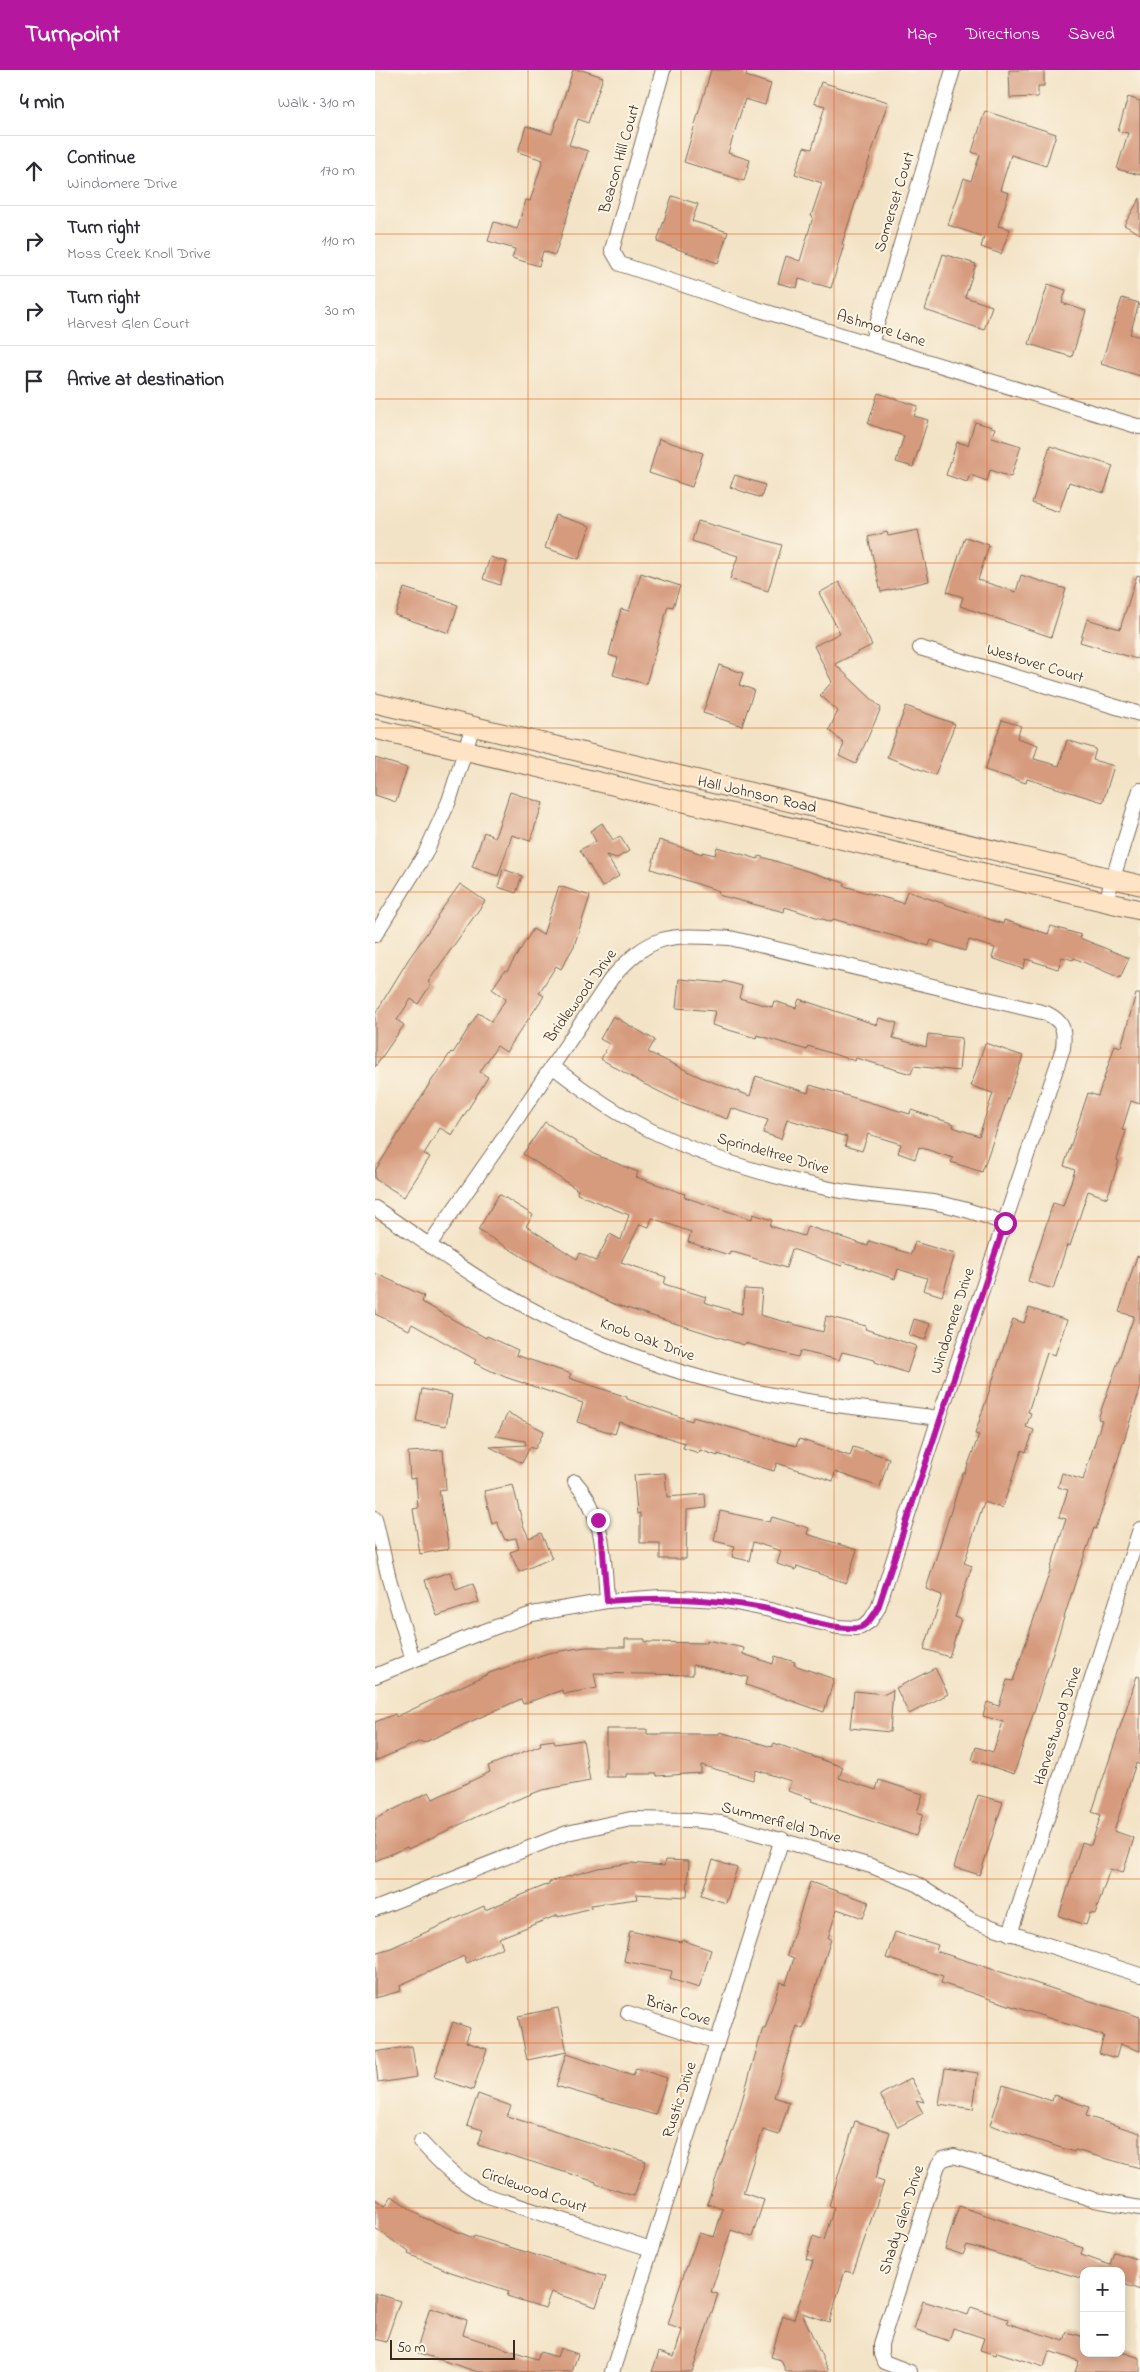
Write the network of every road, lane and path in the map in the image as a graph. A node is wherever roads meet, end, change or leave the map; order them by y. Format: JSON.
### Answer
{"nodes":[{"id":1,"x":663,"y":70,"type":"edge"},
{"id":2,"x":953,"y":70,"type":"edge"},
{"id":3,"x":615,"y":258,"type":"joint"},
{"id":4,"x":871,"y":344,"type":"junction"},
{"id":5,"x":1140,"y":427,"type":"edge"},
{"id":6,"x":920,"y":648,"type":"dead end"},
{"id":7,"x":375,"y":703,"type":"edge"},
{"id":8,"x":1140,"y":714,"type":"edge"},
{"id":9,"x":473,"y":726,"type":"junction"},
{"id":10,"x":375,"y":729,"type":"edge"},
{"id":11,"x":467,"y":751,"type":"junction"},
{"id":12,"x":1140,"y":790,"type":"edge"},
{"id":13,"x":1113,"y":879,"type":"junction"},
{"id":14,"x":1140,"y":885,"type":"edge"},
{"id":15,"x":1106,"y":901,"type":"junction"},
{"id":16,"x":1140,"y":910,"type":"edge"},
{"id":17,"x":375,"y":935,"type":"edge"},
{"id":18,"x":1055,"y":1018,"type":"joint"},
{"id":19,"x":553,"y":1066,"type":"junction"},
{"id":20,"x":375,"y":1208,"type":"edge"},
{"id":21,"x":1005,"y":1223,"type":"junction"},
{"id":22,"x":429,"y":1245,"type":"junction"},
{"id":23,"x":939,"y":1418,"type":"junction"},
{"id":24,"x":575,"y":1482,"type":"dead end"},
{"id":25,"x":375,"y":1518,"type":"edge"},
{"id":26,"x":1140,"y":1529,"type":"edge"},
{"id":27,"x":607,"y":1601,"type":"junction"},
{"id":28,"x":413,"y":1660,"type":"junction"},
{"id":29,"x":375,"y":1676,"type":"edge"},
{"id":30,"x":782,"y":1839,"type":"junction"},
{"id":31,"x":375,"y":1909,"type":"edge"},
{"id":32,"x":1010,"y":1934,"type":"junction"},
{"id":33,"x":1140,"y":1976,"type":"edge"},
{"id":34,"x":628,"y":2014,"type":"dead end"},
{"id":35,"x":717,"y":2042,"type":"junction"},
{"id":36,"x":421,"y":2142,"type":"dead end"},
{"id":37,"x":1140,"y":2208,"type":"edge"},
{"id":38,"x":651,"y":2249,"type":"junction"},
{"id":39,"x":612,"y":2372,"type":"edge"},
{"id":40,"x":911,"y":2372,"type":"edge"}],
"edges":[{"from":1,"to":3,"type":"street","name":"Beacon Hill Court"},
{"from":2,"to":4,"type":"street","name":"Somerset Court"},
{"from":3,"to":4,"type":"street","name":"Ashmore Lane"},
{"from":4,"to":5,"type":"street","name":"Ashmore Lane"},
{"from":6,"to":8,"type":"street","name":"Westover Court"},
{"from":7,"to":9,"type":"main road","name":"Hall Johnson Road"},
{"from":9,"to":11,"type":"street"},
{"from":9,"to":13,"type":"main road","name":"Hall Johnson Road"},
{"from":10,"to":11,"type":"main road","name":"Hall Johnson Road"},
{"from":11,"to":15,"type":"main road","name":"Hall Johnson Road"},
{"from":11,"to":17,"type":"street"},
{"from":12,"to":13,"type":"street"},
{"from":13,"to":14,"type":"main road","name":"Hall Johnson Road"},
{"from":13,"to":15,"type":"street"},
{"from":15,"to":16,"type":"main road","name":"Hall Johnson Road"},
{"from":18,"to":19,"type":"street","name":"Bridlewood Drive"},
{"from":18,"to":21,"type":"street","name":"Windomere Drive"},
{"from":19,"to":21,"type":"street","name":"Sprindeltree Drive"},
{"from":19,"to":22,"type":"street","name":"Bridlewood Drive"},
{"from":20,"to":22,"type":"street","name":"Knob Oak Drive"},
{"from":21,"to":23,"type":"street","name":"Windomere Drive"},
{"from":22,"to":23,"type":"street","name":"Knob Oak Drive"},
{"from":23,"to":27,"type":"street","name":"Windomere Drive"},
{"from":24,"to":27,"type":"street"},
{"from":25,"to":28,"type":"street"},
{"from":26,"to":32,"type":"street","name":"Harvestwood Drive"},
{"from":27,"to":28,"type":"street"},
{"from":28,"to":29,"type":"street"},
{"from":30,"to":31,"type":"street","name":"Summerfield Drive"},
{"from":30,"to":32,"type":"street","name":"Summerfield Drive"},
{"from":30,"to":35,"type":"street","name":"Rustic Drive"},
{"from":32,"to":33,"type":"street","name":"Summerfield Drive"},
{"from":34,"to":35,"type":"street","name":"Briar Cove"},
{"from":35,"to":38,"type":"street","name":"Rustic Drive"},
{"from":36,"to":38,"type":"street","name":"Circlewood Court"},
{"from":37,"to":40,"type":"street","name":"Shady Glen Drive"},
{"from":38,"to":39,"type":"street","name":"Rustic Drive"}]}
